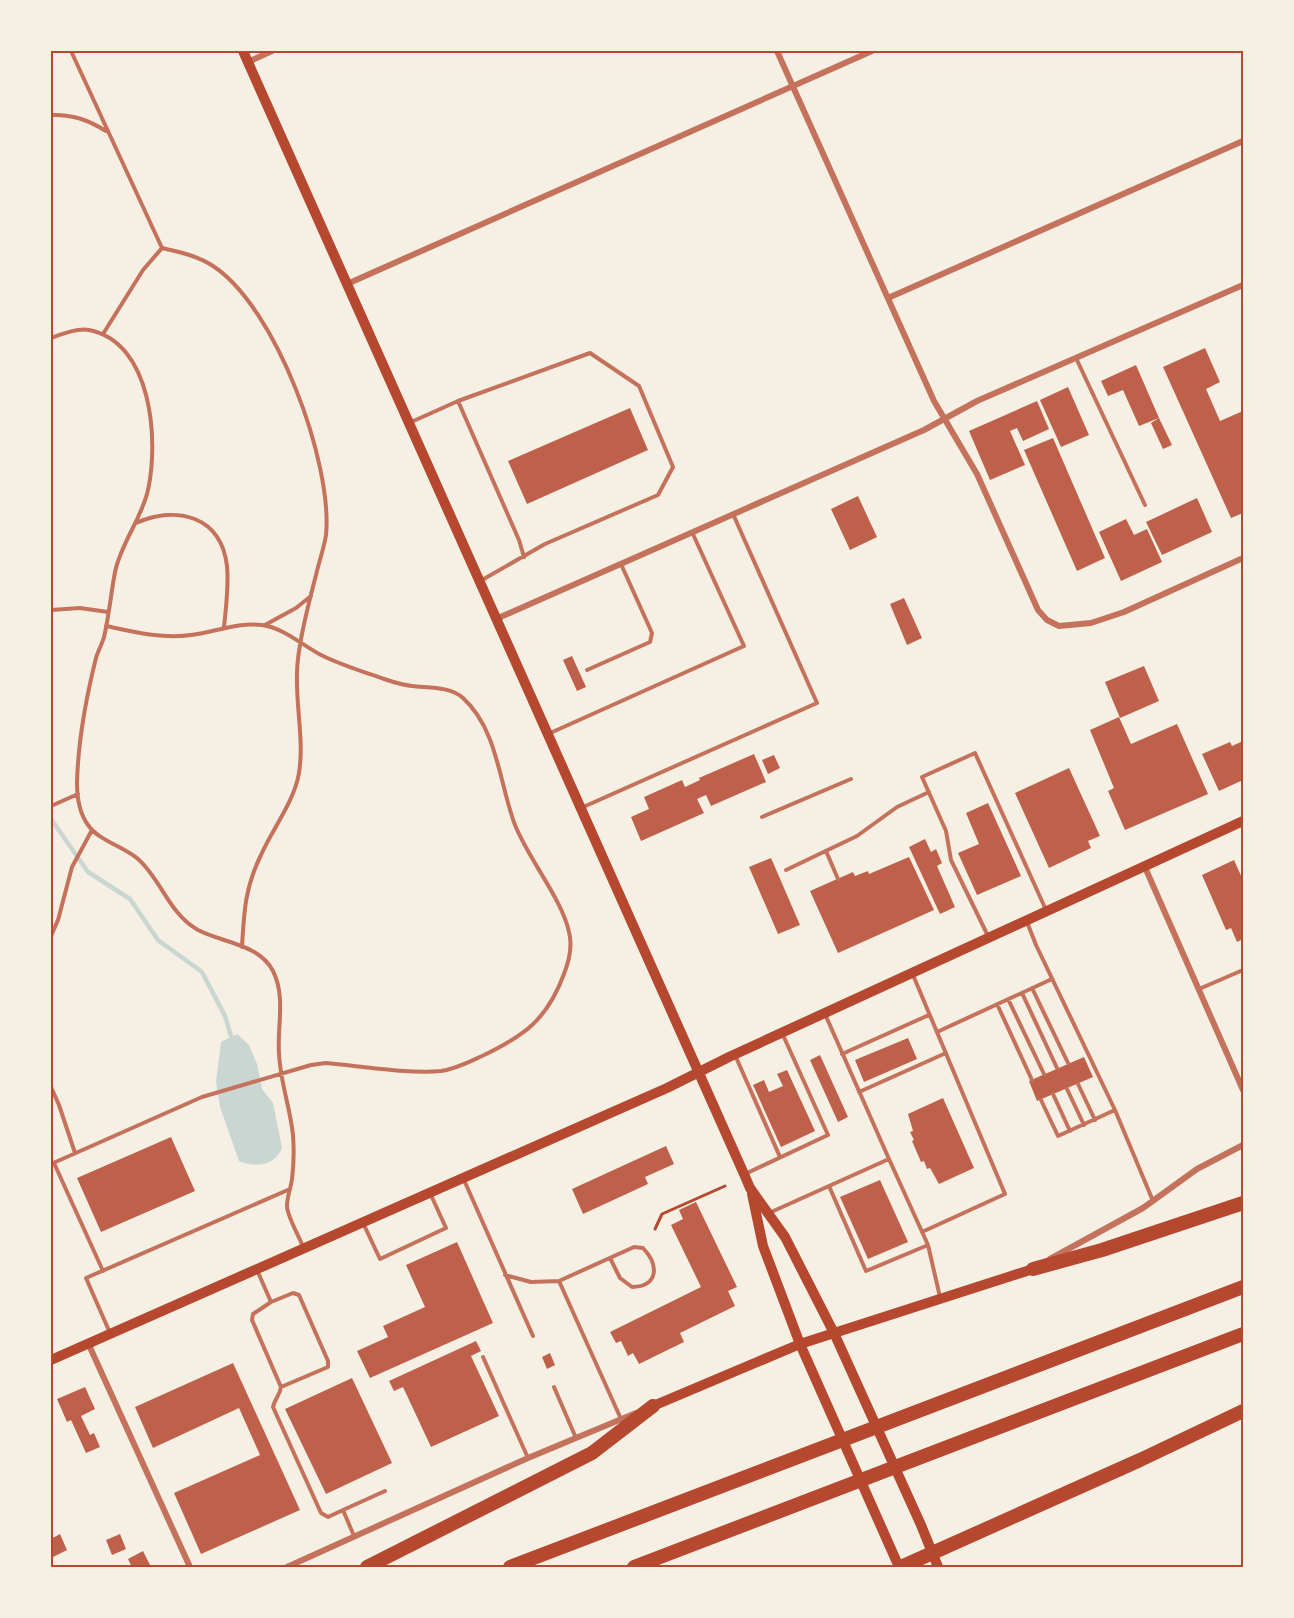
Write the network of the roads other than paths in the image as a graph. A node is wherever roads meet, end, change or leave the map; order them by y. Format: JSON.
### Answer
{"nodes":[{"id":1,"x":71,"y":51,"type":"edge"},
{"id":2,"x":272,"y":51,"type":"edge"},
{"id":3,"x":777,"y":51,"type":"edge"},
{"id":4,"x":872,"y":51,"type":"edge"},
{"id":5,"x":245,"y":56,"type":"edge"},
{"id":6,"x":793,"y":86,"type":"junction"},
{"id":7,"x":51,"y":115,"type":"edge"},
{"id":8,"x":106,"y":131,"type":"junction"},
{"id":9,"x":1243,"y":141,"type":"edge"},
{"id":10,"x":162,"y":248,"type":"junction"},
{"id":11,"x":346,"y":285,"type":"junction"},
{"id":12,"x":1243,"y":285,"type":"edge"},
{"id":13,"x":888,"y":298,"type":"junction"},
{"id":14,"x":103,"y":334,"type":"junction"},
{"id":15,"x":51,"y":338,"type":"edge"},
{"id":16,"x":1076,"y":358,"type":"junction"},
{"id":17,"x":458,"y":401,"type":"junction"},
{"id":18,"x":946,"y":419,"type":"junction"},
{"id":19,"x":408,"y":423,"type":"junction"},
{"id":20,"x":1144,"y":506,"type":"dead end"},
{"id":21,"x":733,"y":514,"type":"junction"},
{"id":22,"x":135,"y":523,"type":"junction"},
{"id":23,"x":692,"y":532,"type":"junction"},
{"id":24,"x":524,"y":557,"type":"junction"},
{"id":25,"x":1243,"y":558,"type":"edge"},
{"id":26,"x":621,"y":563,"type":"junction"},
{"id":27,"x":479,"y":581,"type":"junction"},
{"id":28,"x":311,"y":596,"type":"junction"},
{"id":29,"x":51,"y":610,"type":"edge"},
{"id":30,"x":108,"y":612,"type":"junction"},
{"id":31,"x":495,"y":619,"type":"junction"},
{"id":32,"x":264,"y":625,"type":"junction"},
{"id":33,"x":106,"y":626,"type":"junction"},
{"id":34,"x":224,"y":627,"type":"junction"},
{"id":35,"x":301,"y":643,"type":"junction"},
{"id":36,"x":587,"y":670,"type":"dead end"},
{"id":37,"x":547,"y":735,"type":"junction"},
{"id":38,"x":851,"y":779,"type":"dead end"},
{"id":39,"x":929,"y":792,"type":"junction"},
{"id":40,"x":78,"y":794,"type":"junction"},
{"id":41,"x":53,"y":805,"type":"edge"},
{"id":42,"x":580,"y":808,"type":"junction"},
{"id":43,"x":762,"y":818,"type":"dead end"},
{"id":44,"x":1242,"y":824,"type":"edge"},
{"id":45,"x":92,"y":830,"type":"junction"},
{"id":46,"x":826,"y":851,"type":"junction"},
{"id":47,"x":1144,"y":865,"type":"junction"},
{"id":48,"x":786,"y":870,"type":"dead end"},
{"id":49,"x":838,"y":879,"type":"dead end"},
{"id":50,"x":1046,"y":910,"type":"junction"},
{"id":51,"x":1026,"y":919,"type":"junction"},
{"id":52,"x":51,"y":936,"type":"edge"},
{"id":53,"x":988,"y":937,"type":"junction"},
{"id":54,"x":242,"y":947,"type":"junction"},
{"id":55,"x":1243,"y":970,"type":"edge"},
{"id":56,"x":911,"y":973,"type":"junction"},
{"id":57,"x":1052,"y":979,"type":"junction"},
{"id":58,"x":1032,"y":988,"type":"junction"},
{"id":59,"x":1199,"y":990,"type":"junction"},
{"id":60,"x":1022,"y":993,"type":"junction"},
{"id":61,"x":1008,"y":999,"type":"junction"},
{"id":62,"x":997,"y":1004,"type":"junction"},
{"id":63,"x":825,"y":1014,"type":"junction"},
{"id":64,"x":929,"y":1014,"type":"junction"},
{"id":65,"x":937,"y":1032,"type":"junction"},
{"id":66,"x":782,"y":1033,"type":"junction"},
{"id":67,"x":946,"y":1053,"type":"junction"},
{"id":68,"x":735,"y":1054,"type":"junction"},
{"id":69,"x":842,"y":1054,"type":"junction"},
{"id":70,"x":1068,"y":1063,"type":"dead end"},
{"id":71,"x":1057,"y":1068,"type":"dead end"},
{"id":72,"x":282,"y":1073,"type":"junction"},
{"id":73,"x":698,"y":1073,"type":"junction"},
{"id":74,"x":1044,"y":1074,"type":"dead end"},
{"id":75,"x":1032,"y":1080,"type":"dead end"},
{"id":76,"x":1078,"y":1084,"type":"dead end"},
{"id":77,"x":51,"y":1087,"type":"edge"},
{"id":78,"x":1067,"y":1089,"type":"dead end"},
{"id":79,"x":1243,"y":1090,"type":"edge"},
{"id":80,"x":859,"y":1092,"type":"junction"},
{"id":81,"x":1053,"y":1095,"type":"dead end"},
{"id":82,"x":1041,"y":1100,"type":"dead end"},
{"id":83,"x":1115,"y":1110,"type":"junction"},
{"id":84,"x":1095,"y":1120,"type":"junction"},
{"id":85,"x":1084,"y":1125,"type":"junction"},
{"id":86,"x":1070,"y":1131,"type":"junction"},
{"id":87,"x":1243,"y":1145,"type":"edge"},
{"id":88,"x":75,"y":1153,"type":"junction"},
{"id":89,"x":780,"y":1157,"type":"junction"},
{"id":90,"x":889,"y":1159,"type":"junction"},
{"id":91,"x":52,"y":1163,"type":"edge"},
{"id":92,"x":744,"y":1174,"type":"junction"},
{"id":93,"x":463,"y":1177,"type":"junction"},
{"id":94,"x":829,"y":1186,"type":"junction"},
{"id":95,"x":750,"y":1188,"type":"junction"},
{"id":96,"x":290,"y":1189,"type":"junction"},
{"id":97,"x":429,"y":1192,"type":"junction"},
{"id":98,"x":1153,"y":1201,"type":"junction"},
{"id":99,"x":1243,"y":1203,"type":"edge"},
{"id":100,"x":768,"y":1213,"type":"junction"},
{"id":101,"x":363,"y":1221,"type":"junction"},
{"id":102,"x":922,"y":1232,"type":"junction"},
{"id":103,"x":928,"y":1245,"type":"junction"},
{"id":104,"x":303,"y":1247,"type":"junction"},
{"id":105,"x":610,"y":1258,"type":"junction"},
{"id":106,"x":256,"y":1268,"type":"junction"},
{"id":107,"x":1033,"y":1269,"type":"junction"},
{"id":108,"x":103,"y":1271,"type":"junction"},
{"id":109,"x":506,"y":1275,"type":"junction"},
{"id":110,"x":559,"y":1281,"type":"junction"},
{"id":111,"x":1243,"y":1287,"type":"edge"},
{"id":112,"x":941,"y":1299,"type":"junction"},
{"id":113,"x":271,"y":1302,"type":"junction"},
{"id":114,"x":111,"y":1333,"type":"junction"},
{"id":115,"x":834,"y":1334,"type":"junction"},
{"id":116,"x":1243,"y":1334,"type":"edge"},
{"id":117,"x":532,"y":1336,"type":"dead end"},
{"id":118,"x":88,"y":1343,"type":"junction"},
{"id":119,"x":800,"y":1344,"type":"junction"},
{"id":120,"x":483,"y":1356,"type":"dead end"},
{"id":121,"x":51,"y":1360,"type":"edge"},
{"id":122,"x":281,"y":1387,"type":"junction"},
{"id":123,"x":554,"y":1388,"type":"dead end"},
{"id":124,"x":653,"y":1406,"type":"junction"},
{"id":125,"x":1243,"y":1411,"type":"edge"},
{"id":126,"x":621,"y":1419,"type":"junction"},
{"id":127,"x":576,"y":1438,"type":"junction"},
{"id":128,"x":528,"y":1458,"type":"junction"},
{"id":129,"x":385,"y":1491,"type":"dead end"},
{"id":130,"x":343,"y":1510,"type":"junction"},
{"id":131,"x":354,"y":1536,"type":"junction"},
{"id":132,"x":935,"y":1561,"type":"edge"},
{"id":133,"x":190,"y":1567,"type":"edge"},
{"id":134,"x":286,"y":1567,"type":"edge"},
{"id":135,"x":367,"y":1567,"type":"edge"},
{"id":136,"x":510,"y":1567,"type":"edge"},
{"id":137,"x":634,"y":1567,"type":"edge"},
{"id":138,"x":900,"y":1567,"type":"edge"}],
"edges":[{"from":1,"to":8,"type":"lane"},
{"from":2,"to":5,"type":"street"},
{"from":3,"to":6,"type":"street"},
{"from":4,"to":6,"type":"street"},
{"from":5,"to":11,"type":"main road"},
{"from":6,"to":11,"type":"street"},
{"from":6,"to":13,"type":"street"},
{"from":7,"to":8,"type":"lane"},
{"from":8,"to":10,"type":"lane"},
{"from":9,"to":13,"type":"street"},
{"from":10,"to":14,"type":"lane"},
{"from":10,"to":28,"type":"lane"},
{"from":11,"to":19,"type":"main road"},
{"from":12,"to":16,"type":"street"},
{"from":13,"to":18,"type":"street"},
{"from":14,"to":15,"type":"lane"},
{"from":14,"to":22,"type":"lane"},
{"from":16,"to":18,"type":"street"},
{"from":16,"to":20,"type":"lane"},
{"from":17,"to":19,"type":"lane"},
{"from":17,"to":24,"type":"lane"},
{"from":17,"to":24,"type":"lane"},
{"from":18,"to":21,"type":"street"},
{"from":18,"to":25,"type":"street"},
{"from":19,"to":27,"type":"main road"},
{"from":21,"to":23,"type":"street"},
{"from":21,"to":42,"type":"lane"},
{"from":22,"to":30,"type":"lane"},
{"from":22,"to":34,"type":"lane"},
{"from":23,"to":26,"type":"street"},
{"from":23,"to":37,"type":"lane"},
{"from":24,"to":27,"type":"lane"},
{"from":26,"to":31,"type":"street"},
{"from":26,"to":36,"type":"lane"},
{"from":27,"to":31,"type":"main road"},
{"from":28,"to":32,"type":"lane"},
{"from":28,"to":35,"type":"lane"},
{"from":29,"to":30,"type":"lane"},
{"from":30,"to":33,"type":"lane"},
{"from":31,"to":37,"type":"main road"},
{"from":32,"to":34,"type":"lane"},
{"from":32,"to":35,"type":"lane"},
{"from":33,"to":34,"type":"lane"},
{"from":33,"to":40,"type":"lane"},
{"from":35,"to":54,"type":"lane"},
{"from":35,"to":72,"type":"lane"},
{"from":37,"to":42,"type":"main road"},
{"from":38,"to":43,"type":"lane"},
{"from":39,"to":46,"type":"lane"},
{"from":39,"to":50,"type":"lane"},
{"from":39,"to":53,"type":"lane"},
{"from":40,"to":41,"type":"lane"},
{"from":40,"to":45,"type":"lane"},
{"from":42,"to":73,"type":"main road"},
{"from":44,"to":47,"type":"main road"},
{"from":45,"to":52,"type":"lane"},
{"from":45,"to":54,"type":"lane"},
{"from":46,"to":48,"type":"lane"},
{"from":46,"to":49,"type":"lane"},
{"from":47,"to":50,"type":"main road"},
{"from":47,"to":59,"type":"street"},
{"from":50,"to":51,"type":"main road"},
{"from":51,"to":53,"type":"main road"},
{"from":51,"to":57,"type":"lane"},
{"from":53,"to":56,"type":"main road"},
{"from":54,"to":72,"type":"lane"},
{"from":55,"to":59,"type":"lane"},
{"from":56,"to":63,"type":"main road"},
{"from":56,"to":64,"type":"lane"},
{"from":57,"to":58,"type":"lane"},
{"from":57,"to":83,"type":"lane"},
{"from":58,"to":60,"type":"lane"},
{"from":58,"to":70,"type":"lane"},
{"from":59,"to":79,"type":"street"},
{"from":60,"to":61,"type":"lane"},
{"from":60,"to":71,"type":"lane"},
{"from":61,"to":62,"type":"lane"},
{"from":61,"to":74,"type":"lane"},
{"from":62,"to":65,"type":"lane"},
{"from":62,"to":75,"type":"lane"},
{"from":63,"to":66,"type":"main road"},
{"from":63,"to":69,"type":"lane"},
{"from":64,"to":65,"type":"lane"},
{"from":64,"to":69,"type":"lane"},
{"from":65,"to":67,"type":"lane"},
{"from":66,"to":68,"type":"main road"},
{"from":66,"to":89,"type":"lane"},
{"from":67,"to":80,"type":"lane"},
{"from":67,"to":102,"type":"lane"},
{"from":68,"to":73,"type":"main road"},
{"from":68,"to":89,"type":"lane"},
{"from":69,"to":80,"type":"lane"},
{"from":72,"to":88,"type":"lane"},
{"from":72,"to":96,"type":"lane"},
{"from":73,"to":92,"type":"main road"},
{"from":73,"to":93,"type":"main road"},
{"from":76,"to":84,"type":"lane"},
{"from":77,"to":88,"type":"lane"},
{"from":78,"to":85,"type":"lane"},
{"from":80,"to":90,"type":"lane"},
{"from":81,"to":86,"type":"lane"},
{"from":82,"to":86,"type":"lane"},
{"from":83,"to":84,"type":"lane"},
{"from":83,"to":98,"type":"lane"},
{"from":84,"to":85,"type":"lane"},
{"from":85,"to":86,"type":"lane"},
{"from":87,"to":98,"type":"street"},
{"from":88,"to":91,"type":"lane"},
{"from":89,"to":92,"type":"lane"},
{"from":90,"to":94,"type":"lane"},
{"from":90,"to":102,"type":"lane"},
{"from":91,"to":108,"type":"lane"},
{"from":92,"to":95,"type":"main road"},
{"from":93,"to":97,"type":"main road"},
{"from":93,"to":109,"type":"lane"},
{"from":94,"to":100,"type":"lane"},
{"from":94,"to":103,"type":"lane"},
{"from":95,"to":100,"type":"main road"},
{"from":95,"to":119,"type":"main road"},
{"from":96,"to":104,"type":"lane"},
{"from":96,"to":108,"type":"lane"},
{"from":97,"to":101,"type":"main road"},
{"from":97,"to":101,"type":"lane"},
{"from":98,"to":107,"type":"street"},
{"from":99,"to":107,"type":"highway"},
{"from":100,"to":115,"type":"main road"},
{"from":101,"to":104,"type":"main road"},
{"from":102,"to":103,"type":"lane"},
{"from":103,"to":112,"type":"lane"},
{"from":104,"to":106,"type":"main road"},
{"from":105,"to":105,"type":"lane"},
{"from":105,"to":110,"type":"lane"},
{"from":106,"to":113,"type":"lane"},
{"from":106,"to":114,"type":"main road"},
{"from":107,"to":112,"type":"main road"},
{"from":108,"to":114,"type":"lane"},
{"from":109,"to":110,"type":"lane"},
{"from":109,"to":117,"type":"lane"},
{"from":110,"to":126,"type":"lane"},
{"from":111,"to":136,"type":"highway"},
{"from":112,"to":115,"type":"main road"},
{"from":113,"to":122,"type":"lane"},
{"from":113,"to":122,"type":"lane"},
{"from":114,"to":118,"type":"main road"},
{"from":115,"to":119,"type":"main road"},
{"from":115,"to":132,"type":"main road"},
{"from":116,"to":137,"type":"highway"},
{"from":118,"to":121,"type":"main road"},
{"from":118,"to":133,"type":"street"},
{"from":119,"to":124,"type":"main road"},
{"from":119,"to":138,"type":"main road"},
{"from":120,"to":128,"type":"lane"},
{"from":122,"to":130,"type":"lane"},
{"from":123,"to":127,"type":"lane"},
{"from":124,"to":126,"type":"street"},
{"from":124,"to":135,"type":"highway"},
{"from":125,"to":132,"type":"highway"},
{"from":126,"to":127,"type":"street"},
{"from":127,"to":128,"type":"street"},
{"from":128,"to":131,"type":"street"},
{"from":129,"to":130,"type":"lane"},
{"from":130,"to":131,"type":"lane"},
{"from":131,"to":134,"type":"street"},
{"from":132,"to":138,"type":"highway"}]}
